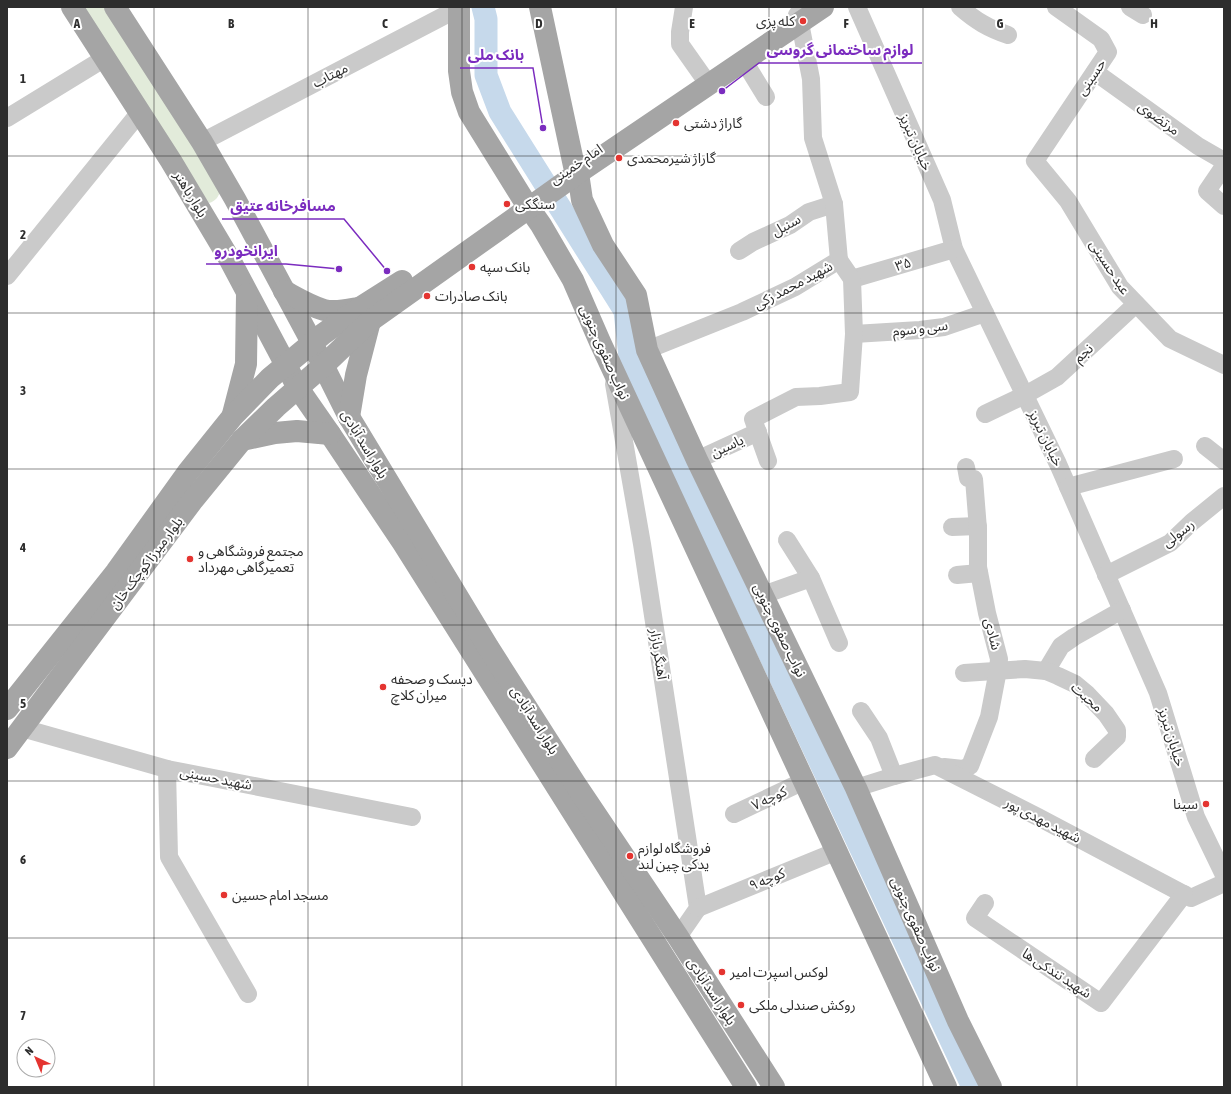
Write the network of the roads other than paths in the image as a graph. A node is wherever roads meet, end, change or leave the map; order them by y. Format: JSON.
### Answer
{"nodes":[{"id":1,"x":72,"y":7,"type":"edge"},
{"id":2,"x":115,"y":7,"type":"edge"},
{"id":3,"x":540,"y":7,"type":"edge"},
{"id":4,"x":684,"y":7,"type":"edge"},
{"id":5,"x":823,"y":7,"type":"edge"},
{"id":6,"x":857,"y":7,"type":"edge"},
{"id":7,"x":960,"y":7,"type":"edge"},
{"id":8,"x":1056,"y":7,"type":"edge"},
{"id":9,"x":459,"y":8,"type":"edge"},
{"id":10,"x":1078,"y":13,"type":"edge"},
{"id":11,"x":802,"y":15,"type":"edge"},
{"id":12,"x":1008,"y":35,"type":"dead end"},
{"id":13,"x":105,"y":58,"type":"junction"},
{"id":14,"x":744,"y":61,"type":"junction"},
{"id":15,"x":1095,"y":72,"type":"junction"},
{"id":16,"x":706,"y":81,"type":"junction"},
{"id":17,"x":766,"y":97,"type":"dead end"},
{"id":18,"x":140,"y":112,"type":"junction"},
{"id":19,"x":7,"y":118,"type":"edge"},
{"id":20,"x":202,"y":142,"type":"junction"},
{"id":21,"x":1035,"y":161,"type":"joint"},
{"id":22,"x":1224,"y":161,"type":"edge"},
{"id":23,"x":1224,"y":166,"type":"edge"},
{"id":24,"x":572,"y":172,"type":"junction"},
{"id":25,"x":235,"y":199,"type":"junction"},
{"id":26,"x":530,"y":201,"type":"junction"},
{"id":27,"x":834,"y":204,"type":"junction"},
{"id":28,"x":1224,"y":206,"type":"edge"},
{"id":29,"x":206,"y":219,"type":"junction"},
{"id":30,"x":954,"y":248,"type":"junction"},
{"id":31,"x":739,"y":250,"type":"dead end"},
{"id":32,"x":839,"y":260,"type":"junction"},
{"id":33,"x":7,"y":276,"type":"edge"},
{"id":34,"x":852,"y":279,"type":"junction"},
{"id":35,"x":284,"y":291,"type":"junction"},
{"id":36,"x":247,"y":293,"type":"junction"},
{"id":37,"x":1136,"y":304,"type":"junction"},
{"id":38,"x":985,"y":313,"type":"junction"},
{"id":39,"x":365,"y":314,"type":"junction"},
{"id":40,"x":854,"y":334,"type":"junction"},
{"id":41,"x":312,"y":343,"type":"junction"},
{"id":42,"x":647,"y":350,"type":"junction"},
{"id":43,"x":285,"y":365,"type":"junction"},
{"id":44,"x":1224,"y":365,"type":"edge"},
{"id":45,"x":323,"y":366,"type":"junction"},
{"id":46,"x":611,"y":366,"type":"junction"},
{"id":47,"x":298,"y":388,"type":"junction"},
{"id":48,"x":1025,"y":395,"type":"junction"},
{"id":49,"x":985,"y":414,"type":"dead end"},
{"id":50,"x":233,"y":416,"type":"junction"},
{"id":51,"x":349,"y":417,"type":"junction"},
{"id":52,"x":758,"y":432,"type":"junction"},
{"id":53,"x":330,"y":434,"type":"junction"},
{"id":54,"x":242,"y":440,"type":"junction"},
{"id":55,"x":1205,"y":446,"type":"dead end"},
{"id":56,"x":1174,"y":459,"type":"dead end"},
{"id":57,"x":697,"y":460,"type":"junction"},
{"id":58,"x":768,"y":461,"type":"dead end"},
{"id":59,"x":1224,"y":461,"type":"edge"},
{"id":60,"x":966,"y":467,"type":"dead end"},
{"id":61,"x":1068,"y":487,"type":"junction"},
{"id":62,"x":184,"y":495,"type":"junction"},
{"id":63,"x":1224,"y":496,"type":"edge"},
{"id":64,"x":978,"y":526,"type":"junction"},
{"id":65,"x":952,"y":527,"type":"dead end"},
{"id":66,"x":787,"y":540,"type":"dead end"},
{"id":67,"x":979,"y":573,"type":"junction"},
{"id":68,"x":1106,"y":574,"type":"junction"},
{"id":69,"x":957,"y":575,"type":"dead end"},
{"id":70,"x":811,"y":578,"type":"junction"},
{"id":71,"x":763,"y":595,"type":"junction"},
{"id":72,"x":1122,"y":610,"type":"junction"},
{"id":73,"x":839,"y":643,"type":"dead end"},
{"id":74,"x":998,"y":670,"type":"junction"},
{"id":75,"x":1046,"y":671,"type":"junction"},
{"id":76,"x":964,"y":673,"type":"dead end"},
{"id":77,"x":7,"y":709,"type":"edge"},
{"id":78,"x":861,"y":711,"type":"dead end"},
{"id":79,"x":22,"y":728,"type":"junction"},
{"id":80,"x":7,"y":748,"type":"edge"},
{"id":81,"x":1094,"y":759,"type":"dead end"},
{"id":82,"x":935,"y":765,"type":"junction"},
{"id":83,"x":168,"y":769,"type":"junction"},
{"id":84,"x":894,"y":776,"type":"junction"},
{"id":85,"x":804,"y":781,"type":"junction"},
{"id":86,"x":856,"y":788,"type":"junction"},
{"id":87,"x":734,"y":814,"type":"dead end"},
{"id":88,"x":412,"y":817,"type":"dead end"},
{"id":89,"x":837,"y":851,"type":"junction"},
{"id":90,"x":1224,"y":875,"type":"edge"},
{"id":91,"x":1224,"y":883,"type":"edge"},
{"id":92,"x":1184,"y":894,"type":"junction"},
{"id":93,"x":985,"y":903,"type":"dead end"},
{"id":94,"x":698,"y":908,"type":"junction"},
{"id":95,"x":678,"y":936,"type":"junction"},
{"id":96,"x":248,"y":994,"type":"dead end"},
{"id":97,"x":724,"y":1008,"type":"junction"},
{"id":98,"x":704,"y":1020,"type":"junction"},
{"id":99,"x":746,"y":1087,"type":"edge"},
{"id":100,"x":774,"y":1087,"type":"edge"},
{"id":101,"x":946,"y":1087,"type":"edge"},
{"id":102,"x":991,"y":1087,"type":"edge"}],
"edges":[{"from":1,"to":13,"type":"main road","name":"بلوار باهنر"},
{"from":2,"to":20,"type":"main road"},
{"from":3,"to":24,"type":"main road","name":"نواب صفوی جنوبی"},
{"from":4,"to":16,"type":"street"},
{"from":5,"to":11,"type":"main road","name":"امام خمینی"},
{"from":6,"to":30,"type":"street","name":"خیابان تبریز"},
{"from":7,"to":12,"type":"street"},
{"from":8,"to":10,"type":"street","name":"حسینی"},
{"from":9,"to":20,"type":"street","name":"مهتاب"},
{"from":9,"to":26,"type":"main road","name":"نواب صفوی جنوبی"},
{"from":10,"to":15,"type":"street","name":"حسینی"},
{"from":11,"to":14,"type":"main road","name":"امام خمینی"},
{"from":11,"to":16,"type":"main road","name":"امام خمینی"},
{"from":11,"to":27,"type":"street","name":"شهید محمد زکی"},
{"from":13,"to":18,"type":"main road","name":"بلوار باهنر"},
{"from":13,"to":19,"type":"street"},
{"from":14,"to":16,"type":"main road","name":"امام خمینی"},
{"from":14,"to":17,"type":"street"},
{"from":15,"to":21,"type":"street","name":"حسینی"},
{"from":15,"to":22,"type":"street","name":"مرتضوی"},
{"from":16,"to":24,"type":"main road","name":"امام خمینی"},
{"from":18,"to":29,"type":"main road","name":"بلوار باهنر"},
{"from":18,"to":33,"type":"street"},
{"from":20,"to":25,"type":"main road"},
{"from":21,"to":37,"type":"street","name":"عبد حسینی"},
{"from":23,"to":28,"type":"street"},
{"from":24,"to":26,"type":"main road","name":"امام خمینی"},
{"from":24,"to":42,"type":"main road","name":"نواب صفوی جنوبی"},
{"from":25,"to":29,"type":"main road"},
{"from":25,"to":35,"type":"main road"},
{"from":26,"to":39,"type":"main road","name":"امام خمینی"},
{"from":26,"to":46,"type":"main road","name":"نواب صفوی جنوبی"},
{"from":27,"to":31,"type":"street","name":"سنبل"},
{"from":27,"to":32,"type":"street","name":"شهید محمد زکی"},
{"from":29,"to":36,"type":"main road","name":"بلوار باهنر"},
{"from":30,"to":34,"type":"street","name":"۳۵"},
{"from":30,"to":38,"type":"street","name":"خیابان تبریز"},
{"from":32,"to":34,"type":"street"},
{"from":32,"to":42,"type":"street","name":"شهید محمد زکی"},
{"from":34,"to":40,"type":"street"},
{"from":35,"to":39,"type":"main road"},
{"from":35,"to":41,"type":"main road"},
{"from":36,"to":43,"type":"main road","name":"بلوار باهنر"},
{"from":36,"to":50,"type":"main road"},
{"from":37,"to":44,"type":"street","name":"عبد حسینی"},
{"from":37,"to":48,"type":"street","name":"نجم"},
{"from":38,"to":40,"type":"street","name":"سی و سوم"},
{"from":38,"to":48,"type":"street","name":"خیابان تبریز"},
{"from":39,"to":41,"type":"main road","name":"امام خمینی"},
{"from":39,"to":45,"type":"main road","name":"امام خمینی"},
{"from":39,"to":51,"type":"main road"},
{"from":40,"to":52,"type":"street"},
{"from":41,"to":43,"type":"main road","name":"امام خمینی"},
{"from":41,"to":45,"type":"main road","name":"بلوار اسد آبادی"},
{"from":42,"to":57,"type":"main road","name":"نواب صفوی جنوبی"},
{"from":43,"to":47,"type":"main road","name":"بلوار باهنر"},
{"from":43,"to":50,"type":"main road","name":"بلوار میرزا کوچک خان"},
{"from":45,"to":47,"type":"main road","name":"امام خمینی"},
{"from":45,"to":51,"type":"main road","name":"بلوار اسد آبادی"},
{"from":46,"to":85,"type":"main road","name":"نواب صفوی جنوبی"},
{"from":46,"to":94,"type":"street","name":"آهنگر بازار"},
{"from":47,"to":53,"type":"main road","name":"بلوار اسد آبادی"},
{"from":47,"to":54,"type":"main road","name":"بلوار میرزا کوچک خان"},
{"from":48,"to":49,"type":"street","name":"نجم"},
{"from":48,"to":61,"type":"street","name":"خیابان تبریز"},
{"from":50,"to":62,"type":"main road","name":"بلوار میرزا کوچک خان"},
{"from":51,"to":95,"type":"main road","name":"بلوار اسد آبادی"},
{"from":52,"to":57,"type":"street","name":"یاسین"},
{"from":52,"to":58,"type":"street"},
{"from":53,"to":54,"type":"main road"},
{"from":53,"to":98,"type":"main road","name":"بلوار اسد آبادی"},
{"from":54,"to":62,"type":"main road","name":"بلوار میرزا کوچک خان"},
{"from":55,"to":59,"type":"street"},
{"from":56,"to":61,"type":"street"},
{"from":57,"to":71,"type":"main road","name":"نواب صفوی جنوبی"},
{"from":60,"to":64,"type":"street","name":"شادی"},
{"from":61,"to":68,"type":"street","name":"خیابان تبریز"},
{"from":62,"to":77,"type":"main road","name":"بلوار میرزا کوچک خان"},
{"from":62,"to":79,"type":"main road","name":"بلوار میرزا کوچک خان"},
{"from":63,"to":68,"type":"street","name":"رسولی"},
{"from":64,"to":65,"type":"street"},
{"from":64,"to":67,"type":"street","name":"شادی"},
{"from":66,"to":70,"type":"street"},
{"from":67,"to":69,"type":"street"},
{"from":67,"to":74,"type":"street","name":"شادی"},
{"from":68,"to":72,"type":"street","name":"خیابان تبریز"},
{"from":70,"to":71,"type":"street"},
{"from":70,"to":73,"type":"street"},
{"from":71,"to":86,"type":"main road","name":"نواب صفوی جنوبی"},
{"from":72,"to":75,"type":"street"},
{"from":72,"to":90,"type":"street","name":"خیابان تبریز"},
{"from":74,"to":75,"type":"street","name":"محبت"},
{"from":74,"to":76,"type":"street","name":"محبت"},
{"from":74,"to":82,"type":"street","name":"شادی"},
{"from":75,"to":81,"type":"street","name":"محبت"},
{"from":78,"to":84,"type":"street"},
{"from":79,"to":80,"type":"main road","name":"بلوار میرزا کوچک خان"},
{"from":79,"to":83,"type":"street","name":"شهید حسینی"},
{"from":82,"to":84,"type":"street"},
{"from":82,"to":92,"type":"street","name":"شهید مهدی پور"},
{"from":83,"to":88,"type":"street","name":"شهید حسینی"},
{"from":83,"to":96,"type":"street"},
{"from":84,"to":86,"type":"street"},
{"from":85,"to":87,"type":"street","name":"کوچه ۷"},
{"from":85,"to":89,"type":"main road","name":"نواب صفوی جنوبی"},
{"from":86,"to":102,"type":"main road","name":"نواب صفوی جنوبی"},
{"from":89,"to":94,"type":"street","name":"کوچه ۹"},
{"from":89,"to":101,"type":"main road","name":"نواب صفوی جنوبی"},
{"from":91,"to":92,"type":"street"},
{"from":92,"to":93,"type":"street","name":"شهید تندکی ها"},
{"from":94,"to":95,"type":"street"},
{"from":95,"to":97,"type":"main road","name":"بلوار اسد آبادی"},
{"from":97,"to":98,"type":"main road"},
{"from":97,"to":100,"type":"main road","name":"بلوار اسد آبادی"},
{"from":98,"to":99,"type":"main road","name":"بلوار اسد آبادی"}]}
